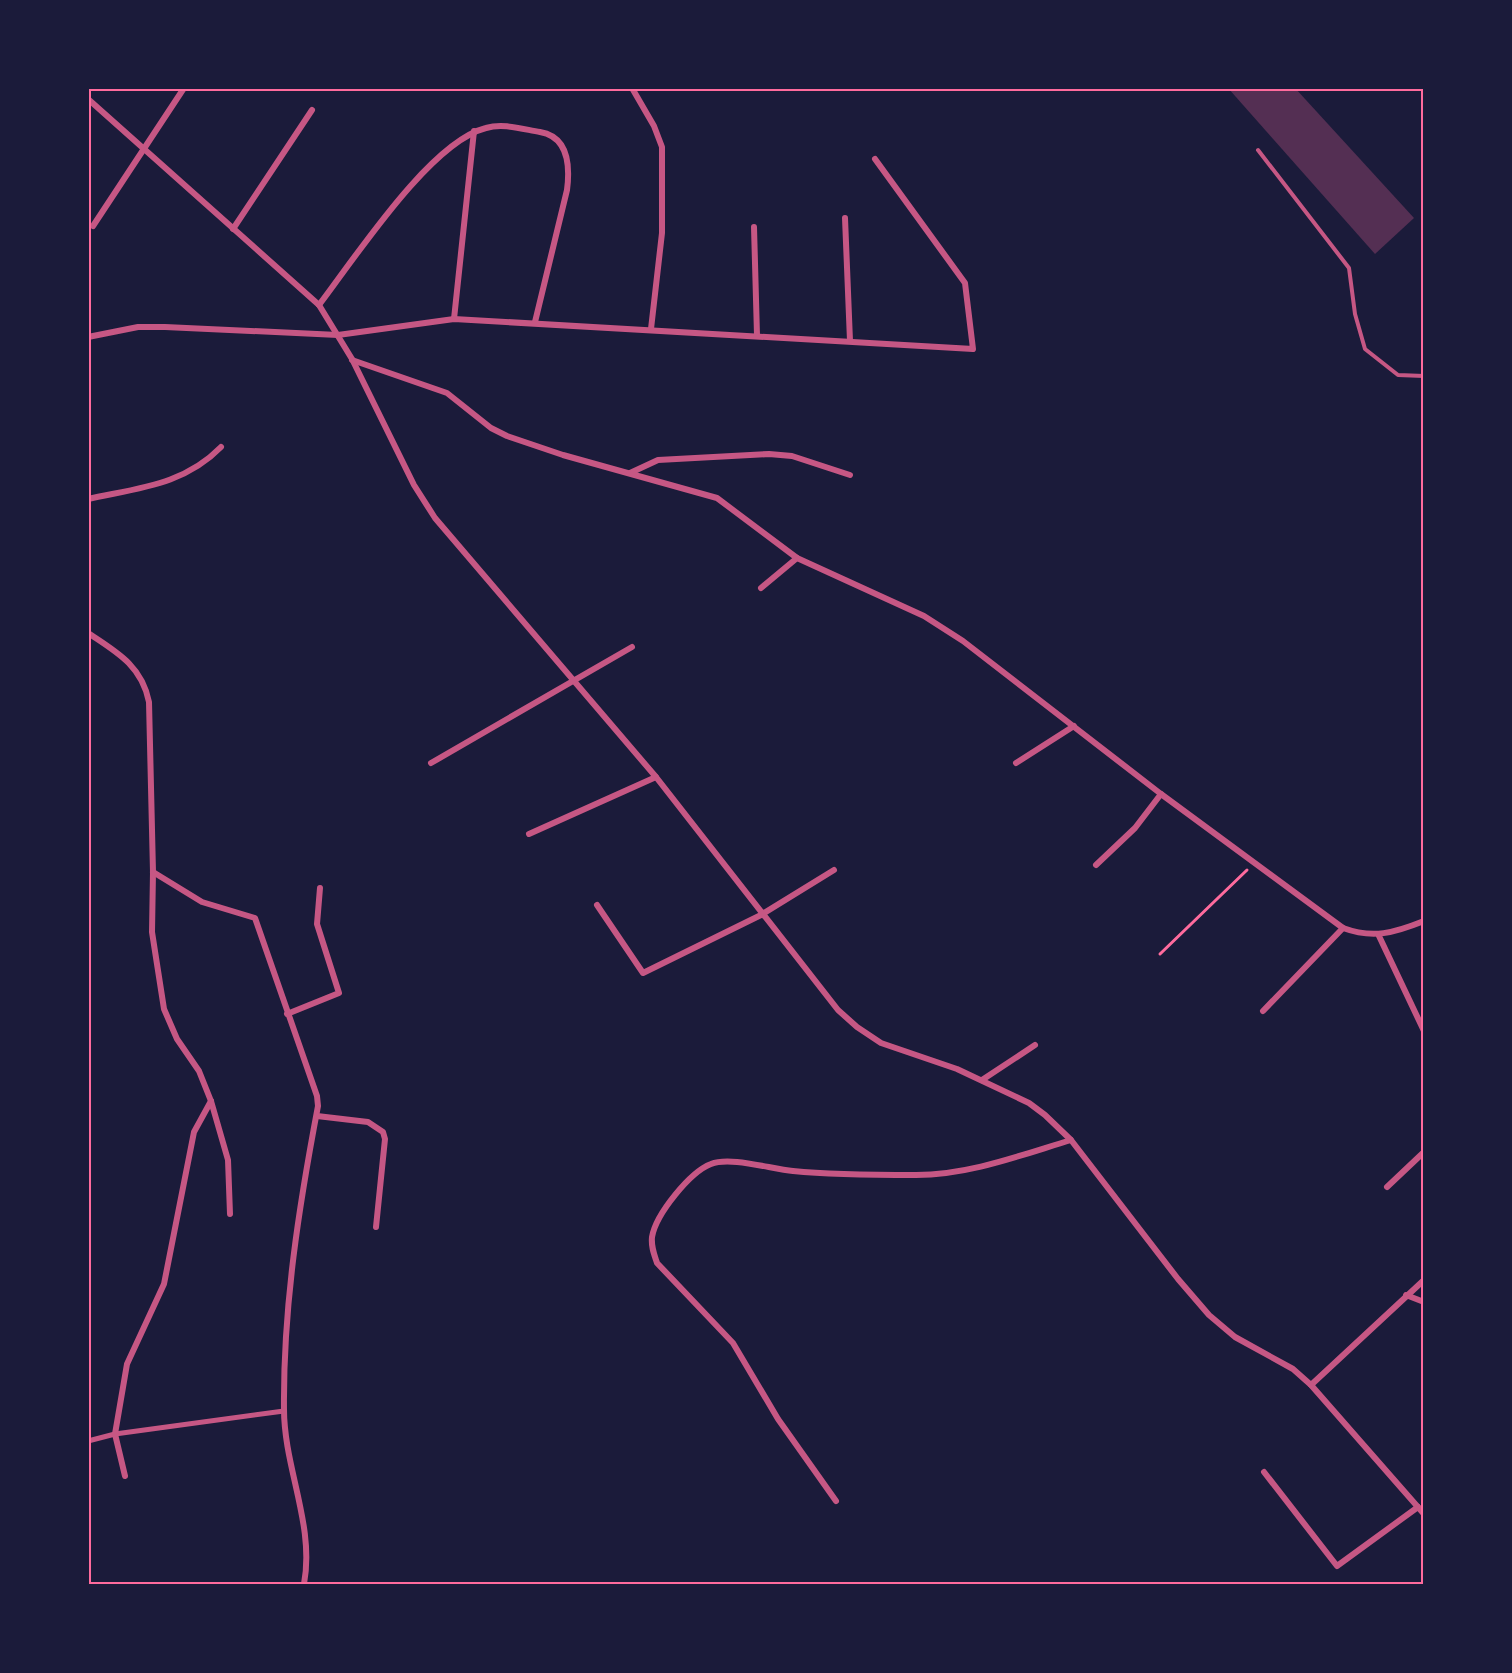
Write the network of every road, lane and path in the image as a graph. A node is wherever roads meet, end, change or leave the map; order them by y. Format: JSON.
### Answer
{"nodes":[{"id":1,"x":184,"y":88,"type":"edge"},
{"id":2,"x":632,"y":88,"type":"edge"},
{"id":3,"x":88,"y":99,"type":"edge"},
{"id":4,"x":312,"y":110,"type":"dead end"},
{"id":5,"x":474,"y":131,"type":"junction"},
{"id":6,"x":143,"y":150,"type":"junction"},
{"id":7,"x":1258,"y":150,"type":"dead end"},
{"id":8,"x":875,"y":159,"type":"dead end"},
{"id":9,"x":845,"y":218,"type":"dead end"},
{"id":10,"x":93,"y":226,"type":"dead end"},
{"id":11,"x":754,"y":227,"type":"dead end"},
{"id":12,"x":233,"y":229,"type":"junction"},
{"id":13,"x":319,"y":305,"type":"junction"},
{"id":14,"x":454,"y":319,"type":"junction"},
{"id":15,"x":535,"y":322,"type":"junction"},
{"id":16,"x":651,"y":329,"type":"junction"},
{"id":17,"x":338,"y":335,"type":"junction"},
{"id":18,"x":757,"y":335,"type":"junction"},
{"id":19,"x":88,"y":338,"type":"edge"},
{"id":20,"x":850,"y":341,"type":"junction"},
{"id":21,"x":352,"y":360,"type":"junction"},
{"id":22,"x":1424,"y":376,"type":"edge"},
{"id":23,"x":220,"y":447,"type":"dead end"},
{"id":24,"x":630,"y":473,"type":"junction"},
{"id":25,"x":850,"y":475,"type":"dead end"},
{"id":26,"x":88,"y":499,"type":"edge"},
{"id":27,"x":797,"y":558,"type":"junction"},
{"id":28,"x":761,"y":588,"type":"dead end"},
{"id":29,"x":88,"y":633,"type":"edge"},
{"id":30,"x":632,"y":647,"type":"dead end"},
{"id":31,"x":573,"y":682,"type":"junction"},
{"id":32,"x":1074,"y":726,"type":"junction"},
{"id":33,"x":432,"y":763,"type":"dead end"},
{"id":34,"x":1016,"y":763,"type":"dead end"},
{"id":35,"x":656,"y":777,"type":"junction"},
{"id":36,"x":1161,"y":794,"type":"junction"},
{"id":37,"x":529,"y":834,"type":"dead end"},
{"id":38,"x":1254,"y":863,"type":"junction"},
{"id":39,"x":1096,"y":865,"type":"dead end"},
{"id":40,"x":834,"y":870,"type":"dead end"},
{"id":41,"x":153,"y":872,"type":"junction"},
{"id":42,"x":320,"y":888,"type":"dead end"},
{"id":43,"x":597,"y":905,"type":"dead end"},
{"id":44,"x":761,"y":915,"type":"junction"},
{"id":45,"x":1424,"y":921,"type":"edge"},
{"id":46,"x":1342,"y":928,"type":"junction"},
{"id":47,"x":1378,"y":936,"type":"junction"},
{"id":48,"x":1160,"y":954,"type":"dead end"},
{"id":49,"x":1263,"y":1011,"type":"dead end"},
{"id":50,"x":287,"y":1014,"type":"junction"},
{"id":51,"x":1424,"y":1031,"type":"edge"},
{"id":52,"x":1035,"y":1045,"type":"dead end"},
{"id":53,"x":982,"y":1080,"type":"junction"},
{"id":54,"x":211,"y":1101,"type":"junction"},
{"id":55,"x":316,"y":1116,"type":"junction"},
{"id":56,"x":1071,"y":1140,"type":"junction"},
{"id":57,"x":1424,"y":1152,"type":"edge"},
{"id":58,"x":1387,"y":1187,"type":"dead end"},
{"id":59,"x":230,"y":1214,"type":"dead end"},
{"id":60,"x":376,"y":1227,"type":"dead end"},
{"id":61,"x":1424,"y":1280,"type":"edge"},
{"id":62,"x":1406,"y":1295,"type":"junction"},
{"id":63,"x":1424,"y":1302,"type":"edge"},
{"id":64,"x":1311,"y":1384,"type":"junction"},
{"id":65,"x":284,"y":1411,"type":"junction"},
{"id":66,"x":116,"y":1434,"type":"junction"},
{"id":67,"x":88,"y":1441,"type":"edge"},
{"id":68,"x":1264,"y":1472,"type":"dead end"},
{"id":69,"x":125,"y":1476,"type":"dead end"},
{"id":70,"x":836,"y":1501,"type":"dead end"},
{"id":71,"x":1418,"y":1508,"type":"junction"},
{"id":72,"x":1424,"y":1514,"type":"edge"},
{"id":73,"x":304,"y":1584,"type":"edge"}],
"edges":[{"from":1,"to":6,"type":"street"},
{"from":2,"to":16,"type":"street"},
{"from":3,"to":6,"type":"street"},
{"from":4,"to":12,"type":"street"},
{"from":5,"to":13,"type":"street"},
{"from":5,"to":14,"type":"street"},
{"from":5,"to":15,"type":"street"},
{"from":6,"to":10,"type":"street"},
{"from":6,"to":12,"type":"street"},
{"from":7,"to":22,"type":"lane"},
{"from":8,"to":20,"type":"street"},
{"from":9,"to":20,"type":"street"},
{"from":11,"to":18,"type":"street"},
{"from":12,"to":13,"type":"street"},
{"from":13,"to":17,"type":"street"},
{"from":14,"to":15,"type":"street"},
{"from":14,"to":17,"type":"street"},
{"from":15,"to":16,"type":"street"},
{"from":16,"to":18,"type":"street"},
{"from":17,"to":19,"type":"street"},
{"from":17,"to":21,"type":"street"},
{"from":18,"to":20,"type":"street"},
{"from":21,"to":24,"type":"street"},
{"from":21,"to":31,"type":"street"},
{"from":23,"to":26,"type":"street"},
{"from":24,"to":25,"type":"street"},
{"from":24,"to":27,"type":"street"},
{"from":27,"to":28,"type":"street"},
{"from":27,"to":32,"type":"street"},
{"from":29,"to":41,"type":"street"},
{"from":30,"to":31,"type":"street"},
{"from":31,"to":33,"type":"street"},
{"from":31,"to":35,"type":"street"},
{"from":32,"to":34,"type":"street"},
{"from":32,"to":36,"type":"street"},
{"from":35,"to":37,"type":"street"},
{"from":35,"to":44,"type":"street"},
{"from":36,"to":38,"type":"street"},
{"from":36,"to":39,"type":"street"},
{"from":38,"to":46,"type":"street"},
{"from":38,"to":48,"type":"path"},
{"from":40,"to":44,"type":"street"},
{"from":41,"to":50,"type":"street"},
{"from":41,"to":54,"type":"street"},
{"from":42,"to":50,"type":"street"},
{"from":43,"to":44,"type":"street"},
{"from":44,"to":53,"type":"street"},
{"from":45,"to":47,"type":"street"},
{"from":46,"to":47,"type":"street"},
{"from":46,"to":49,"type":"street"},
{"from":47,"to":51,"type":"street"},
{"from":50,"to":55,"type":"street"},
{"from":52,"to":53,"type":"street"},
{"from":53,"to":56,"type":"street"},
{"from":54,"to":59,"type":"street"},
{"from":54,"to":66,"type":"street"},
{"from":55,"to":60,"type":"street"},
{"from":55,"to":65,"type":"street"},
{"from":56,"to":64,"type":"street"},
{"from":56,"to":70,"type":"street"},
{"from":57,"to":58,"type":"street"},
{"from":61,"to":62,"type":"street"},
{"from":62,"to":63,"type":"street"},
{"from":62,"to":64,"type":"street"},
{"from":64,"to":71,"type":"street"},
{"from":65,"to":66,"type":"street"},
{"from":65,"to":73,"type":"street"},
{"from":66,"to":67,"type":"street"},
{"from":66,"to":69,"type":"street"},
{"from":68,"to":71,"type":"street"},
{"from":71,"to":72,"type":"street"}]}
